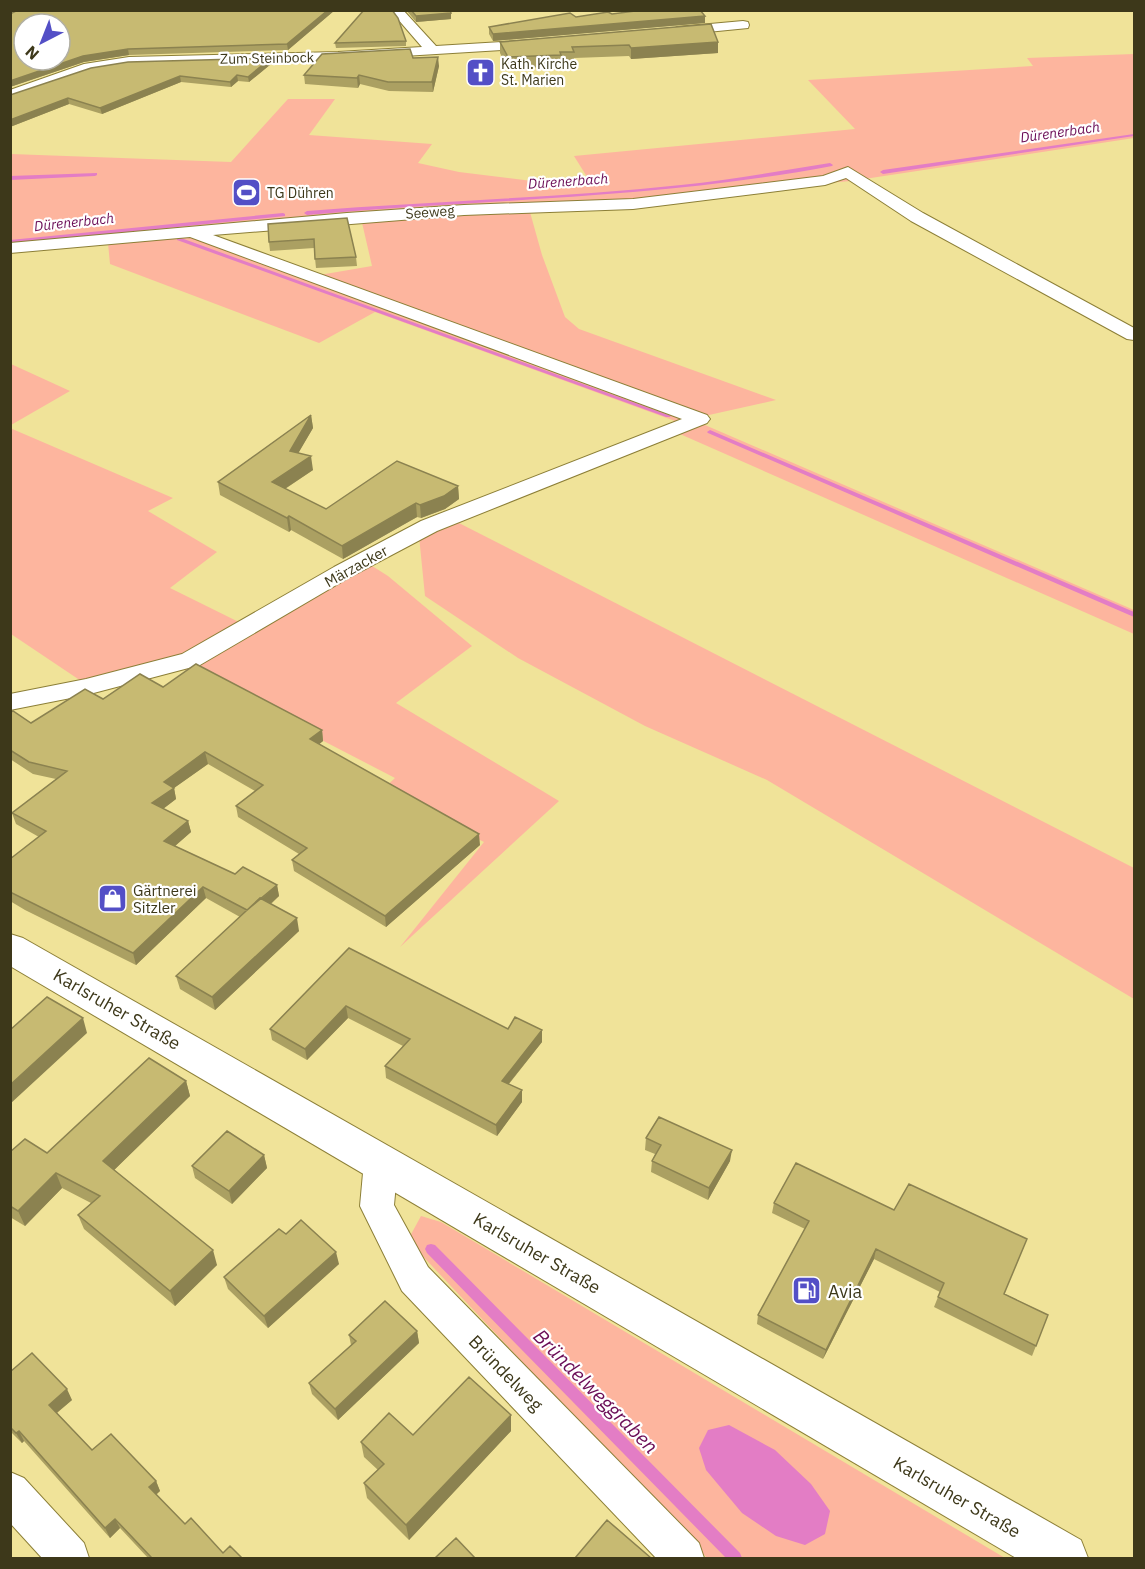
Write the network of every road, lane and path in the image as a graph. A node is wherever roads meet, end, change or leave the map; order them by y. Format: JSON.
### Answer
{"nodes":[{"id":1,"x":24,"y":10,"type":"edge"},
{"id":2,"x":396,"y":10,"type":"edge"},
{"id":3,"x":10,"y":14,"type":"edge"},
{"id":4,"x":743,"y":25,"type":"dead end"},
{"id":5,"x":663,"y":33,"type":"edge"},
{"id":6,"x":548,"y":43,"type":"edge"},
{"id":7,"x":433,"y":51,"type":"junction"},
{"id":8,"x":10,"y":95,"type":"edge"},
{"id":9,"x":191,"y":232,"type":"junction"},
{"id":10,"x":10,"y":248,"type":"edge"},
{"id":11,"x":1134,"y":335,"type":"edge"},
{"id":12,"x":10,"y":702,"type":"edge"},
{"id":13,"x":10,"y":948,"type":"edge"},
{"id":14,"x":381,"y":1162,"type":"junction"},
{"id":15,"x":10,"y":1492,"type":"edge"},
{"id":16,"x":69,"y":1558,"type":"edge"},
{"id":17,"x":684,"y":1558,"type":"edge"},
{"id":18,"x":1063,"y":1558,"type":"edge"}],
"edges":[{"from":1,"to":3,"type":"street"},
{"from":2,"to":7,"type":"street"},
{"from":4,"to":5,"type":"street"},
{"from":6,"to":7,"type":"street","name":"Zum Steinbock"},
{"from":7,"to":8,"type":"street","name":"Zum Steinbock"},
{"from":9,"to":10,"type":"street","name":"Seeweg"},
{"from":9,"to":11,"type":"street","name":"Seeweg"},
{"from":9,"to":12,"type":"street","name":"Märzacker"},
{"from":13,"to":14,"type":"main road","name":"Karlsruher Straße"},
{"from":14,"to":17,"type":"street","name":"Bründelweg"},
{"from":14,"to":18,"type":"main road","name":"Karlsruher Straße"},
{"from":15,"to":16,"type":"street"}]}
